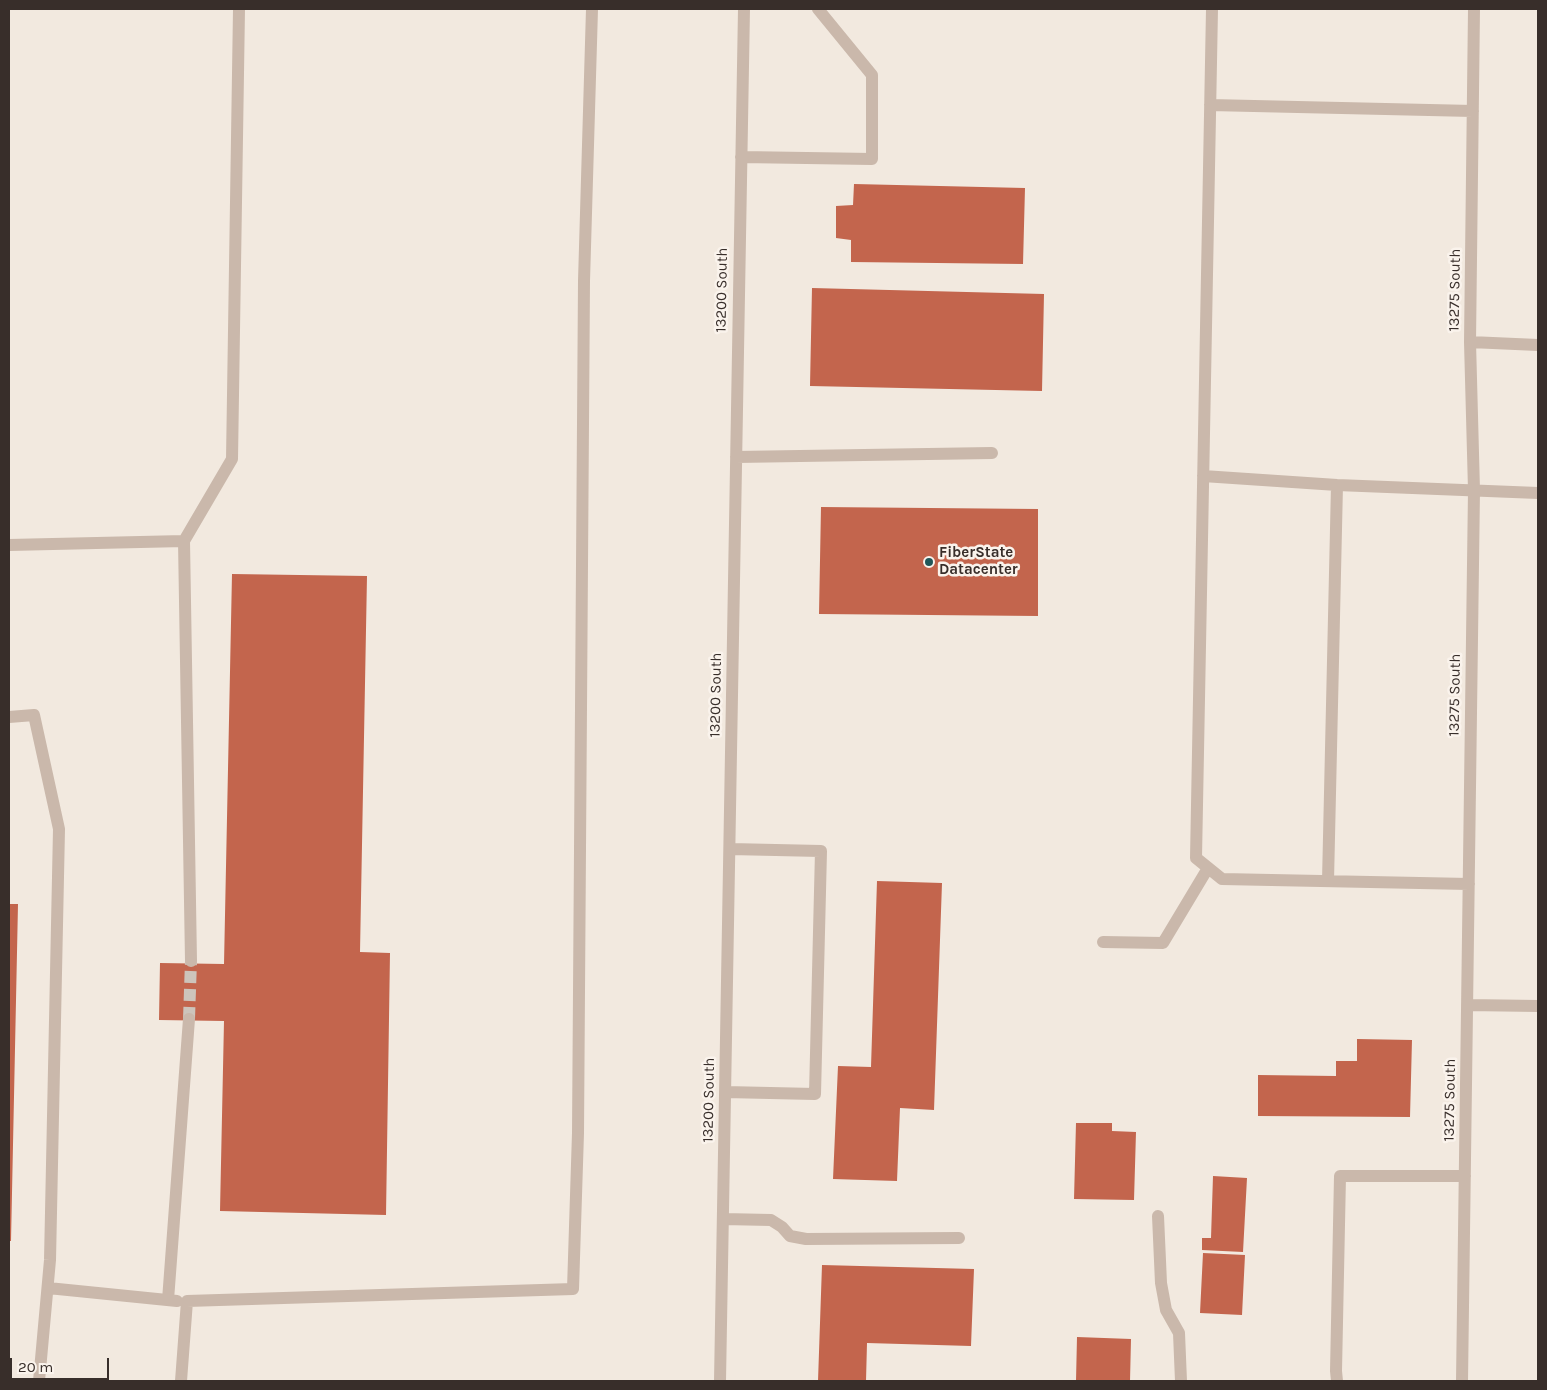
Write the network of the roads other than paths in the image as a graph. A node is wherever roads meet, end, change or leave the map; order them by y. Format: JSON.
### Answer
{"nodes":[{"id":1,"x":239,"y":9,"type":"edge"},
{"id":2,"x":592,"y":9,"type":"edge"},
{"id":3,"x":744,"y":9,"type":"edge"},
{"id":4,"x":818,"y":9,"type":"edge"},
{"id":5,"x":1212,"y":9,"type":"edge"},
{"id":6,"x":1474,"y":9,"type":"edge"},
{"id":7,"x":1210,"y":105,"type":"junction"},
{"id":8,"x":1473,"y":112,"type":"junction"},
{"id":9,"x":741,"y":157,"type":"junction"},
{"id":10,"x":1470,"y":342,"type":"junction"},
{"id":11,"x":1538,"y":344,"type":"edge"},
{"id":12,"x":992,"y":453,"type":"dead end"},
{"id":13,"x":736,"y":457,"type":"junction"},
{"id":14,"x":1203,"y":476,"type":"junction"},
{"id":15,"x":1337,"y":485,"type":"junction"},
{"id":16,"x":1474,"y":490,"type":"junction"},
{"id":17,"x":1538,"y":493,"type":"edge"},
{"id":18,"x":184,"y":542,"type":"junction"},
{"id":19,"x":9,"y":545,"type":"edge"},
{"id":20,"x":9,"y":718,"type":"edge"},
{"id":21,"x":730,"y":849,"type":"junction"},
{"id":22,"x":1208,"y":868,"type":"junction"},
{"id":23,"x":1328,"y":881,"type":"junction"},
{"id":24,"x":1469,"y":884,"type":"junction"},
{"id":25,"x":1104,"y":942,"type":"dead end"},
{"id":26,"x":192,"y":961,"type":"tunnel mouth"},
{"id":27,"x":1467,"y":1005,"type":"junction"},
{"id":28,"x":1538,"y":1006,"type":"edge"},
{"id":29,"x":189,"y":1019,"type":"tunnel mouth"},
{"id":30,"x":725,"y":1092,"type":"junction"},
{"id":31,"x":1465,"y":1176,"type":"junction"},
{"id":32,"x":1158,"y":1216,"type":"dead end"},
{"id":33,"x":723,"y":1219,"type":"junction"},
{"id":34,"x":958,"y":1238,"type":"dead end"},
{"id":35,"x":48,"y":1288,"type":"junction"},
{"id":36,"x":168,"y":1300,"type":"junction"},
{"id":37,"x":187,"y":1302,"type":"junction"},
{"id":38,"x":39,"y":1381,"type":"edge"},
{"id":39,"x":181,"y":1381,"type":"edge"},
{"id":40,"x":720,"y":1381,"type":"edge"},
{"id":41,"x":1181,"y":1381,"type":"edge"},
{"id":42,"x":1337,"y":1381,"type":"edge"},
{"id":43,"x":1462,"y":1381,"type":"edge"}],
"edges":[{"from":1,"to":18,"type":"street"},
{"from":2,"to":37,"type":"street"},
{"from":3,"to":9,"type":"street","name":"13200 South"},
{"from":4,"to":9,"type":"street"},
{"from":5,"to":7,"type":"street"},
{"from":6,"to":8,"type":"street","name":"13275 South"},
{"from":7,"to":8,"type":"street"},
{"from":7,"to":14,"type":"street"},
{"from":8,"to":10,"type":"street","name":"13275 South"},
{"from":9,"to":13,"type":"street","name":"13200 South"},
{"from":10,"to":11,"type":"street"},
{"from":10,"to":16,"type":"street","name":"13275 South"},
{"from":12,"to":13,"type":"street"},
{"from":13,"to":21,"type":"street","name":"13200 South"},
{"from":14,"to":15,"type":"street"},
{"from":14,"to":22,"type":"street"},
{"from":15,"to":16,"type":"street"},
{"from":15,"to":23,"type":"street"},
{"from":16,"to":17,"type":"street"},
{"from":16,"to":24,"type":"street","name":"13275 South"},
{"from":18,"to":19,"type":"street"},
{"from":18,"to":26,"type":"street"},
{"from":20,"to":35,"type":"street"},
{"from":21,"to":30,"type":"street","name":"13200 South"},
{"from":21,"to":30,"type":"street"},
{"from":22,"to":23,"type":"street"},
{"from":22,"to":25,"type":"street"},
{"from":23,"to":24,"type":"street"},
{"from":24,"to":27,"type":"street","name":"13275 South"},
{"from":27,"to":28,"type":"street"},
{"from":27,"to":31,"type":"street","name":"13275 South"},
{"from":29,"to":36,"type":"street"},
{"from":30,"to":33,"type":"street","name":"13200 South"},
{"from":31,"to":42,"type":"street"},
{"from":31,"to":43,"type":"street","name":"13275 South"},
{"from":32,"to":41,"type":"street"},
{"from":33,"to":34,"type":"street"},
{"from":33,"to":40,"type":"street","name":"13200 South"},
{"from":35,"to":36,"type":"street"},
{"from":35,"to":38,"type":"street"},
{"from":36,"to":37,"type":"street"},
{"from":37,"to":39,"type":"street"}]}
